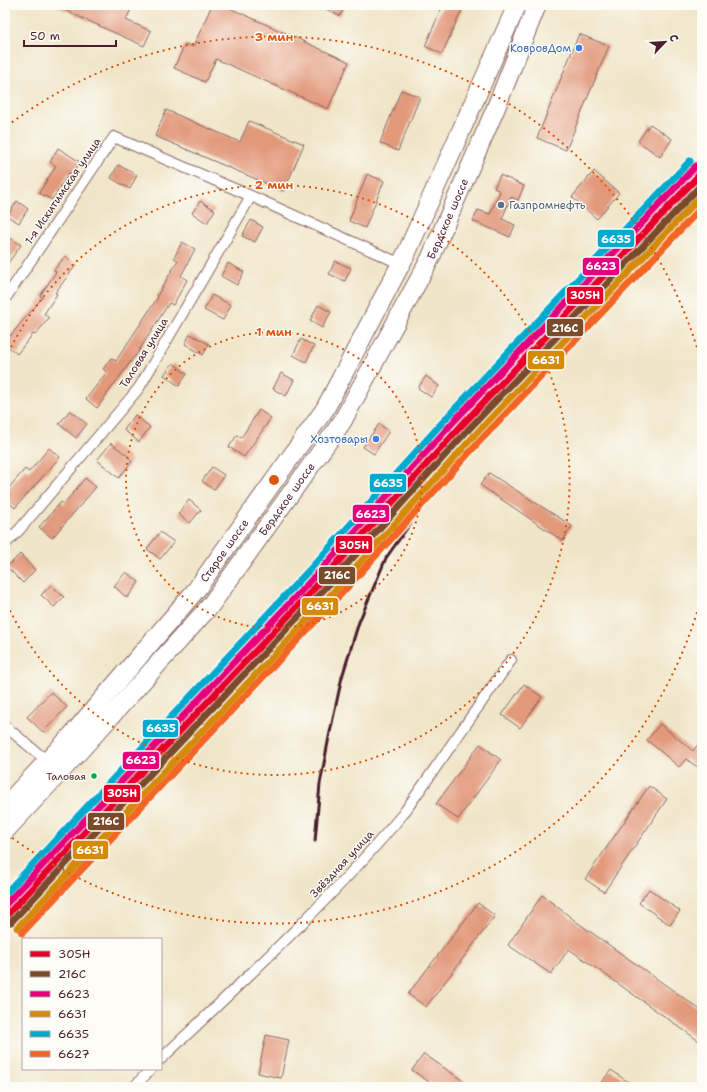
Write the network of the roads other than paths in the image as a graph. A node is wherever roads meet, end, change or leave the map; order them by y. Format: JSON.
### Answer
{"nodes":[{"id":1,"x":517,"y":5,"type":"edge"},
{"id":2,"x":538,"y":5,"type":"edge"},
{"id":3,"x":251,"y":196,"type":"junction"},
{"id":4,"x":401,"y":264,"type":"junction"},
{"id":5,"x":5,"y":299,"type":"edge"},
{"id":6,"x":5,"y":544,"type":"edge"},
{"id":7,"x":510,"y":660,"type":"dead end"},
{"id":8,"x":5,"y":726,"type":"edge"},
{"id":9,"x":47,"y":761,"type":"junction"},
{"id":10,"x":5,"y":806,"type":"edge"},
{"id":11,"x":5,"y":831,"type":"edge"},
{"id":12,"x":162,"y":1058,"type":"edge"},
{"id":13,"x":151,"y":1070,"type":"edge"},
{"id":14,"x":134,"y":1087,"type":"edge"}],
"edges":[{"from":1,"to":4,"type":"highway","name":"Бердское шоссе"},
{"from":2,"to":11,"type":"highway","name":"Бердское шоссе"},
{"from":3,"to":4,"type":"street","name":"1-я Искитимская улица"},
{"from":3,"to":5,"type":"street","name":"1-я Искитимская улица"},
{"from":3,"to":6,"type":"street","name":"Таловая улица"},
{"from":4,"to":9,"type":"highway","name":"Старое шоссе"},
{"from":7,"to":12,"type":"street","name":"Звёздная улица"},
{"from":8,"to":9,"type":"street"},
{"from":9,"to":10,"type":"highway","name":"Старое шоссе"},
{"from":13,"to":14,"type":"street"}]}
